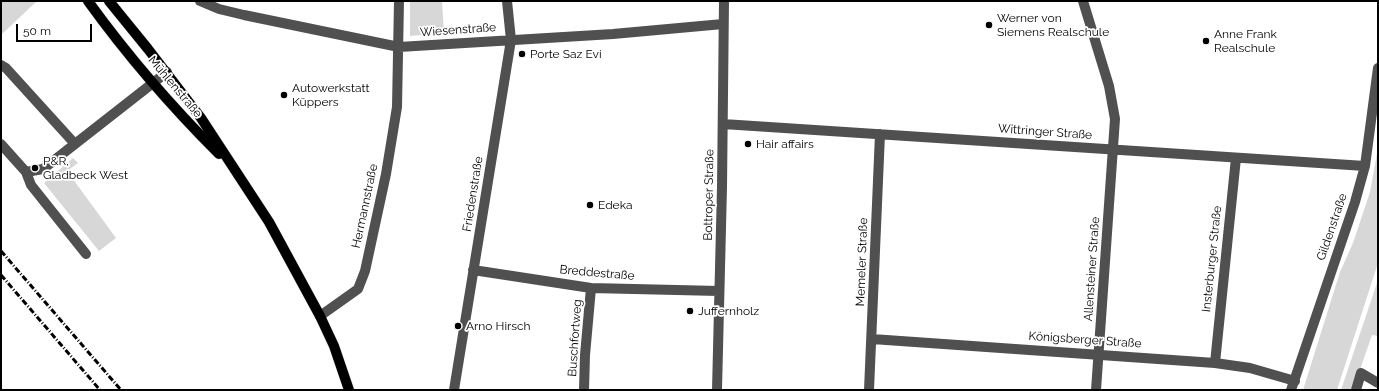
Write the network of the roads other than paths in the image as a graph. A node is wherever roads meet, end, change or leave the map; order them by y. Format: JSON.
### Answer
{"nodes":[{"id":1,"x":88,"y":1,"type":"edge"},
{"id":2,"x":109,"y":1,"type":"edge"},
{"id":3,"x":200,"y":1,"type":"edge"},
{"id":4,"x":399,"y":1,"type":"edge"},
{"id":5,"x":507,"y":1,"type":"edge"},
{"id":6,"x":724,"y":1,"type":"edge"},
{"id":7,"x":1083,"y":1,"type":"edge"},
{"id":8,"x":723,"y":24,"type":"junction"},
{"id":9,"x":511,"y":40,"type":"junction"},
{"id":10,"x":399,"y":47,"type":"junction"},
{"id":11,"x":1,"y":66,"type":"edge"},
{"id":12,"x":1378,"y":68,"type":"edge"},
{"id":13,"x":166,"y":72,"type":"junction"},
{"id":14,"x":154,"y":83,"type":"junction"},
{"id":15,"x":723,"y":124,"type":"junction"},
{"id":16,"x":880,"y":134,"type":"junction"},
{"id":17,"x":1,"y":144,"type":"edge"},
{"id":18,"x":75,"y":144,"type":"junction"},
{"id":19,"x":1113,"y":149,"type":"junction"},
{"id":20,"x":1236,"y":158,"type":"junction"},
{"id":21,"x":1365,"y":166,"type":"junction"},
{"id":22,"x":232,"y":168,"type":"junction"},
{"id":23,"x":26,"y":172,"type":"junction"},
{"id":24,"x":86,"y":254,"type":"dead end"},
{"id":25,"x":473,"y":270,"type":"junction"},
{"id":26,"x":591,"y":288,"type":"junction"},
{"id":27,"x":719,"y":291,"type":"junction"},
{"id":28,"x":320,"y":316,"type":"junction"},
{"id":29,"x":872,"y":339,"type":"junction"},
{"id":30,"x":1099,"y":354,"type":"junction"},
{"id":31,"x":1215,"y":363,"type":"junction"},
{"id":32,"x":1378,"y":383,"type":"edge"},
{"id":33,"x":1293,"y":385,"type":"edge"},
{"id":34,"x":349,"y":390,"type":"edge"},
{"id":35,"x":454,"y":390,"type":"edge"},
{"id":36,"x":584,"y":390,"type":"edge"},
{"id":37,"x":717,"y":390,"type":"edge"},
{"id":38,"x":869,"y":390,"type":"edge"},
{"id":39,"x":1096,"y":390,"type":"edge"},
{"id":40,"x":1356,"y":390,"type":"edge"}],
"edges":[{"from":1,"to":14,"type":"main road","name":"Mühlenstraße"},
{"from":2,"to":13,"type":"main road","name":"Mühlenstraße"},
{"from":3,"to":10,"type":"street","name":"Wiesenstraße"},
{"from":4,"to":10,"type":"street","name":"Hermannstraße"},
{"from":5,"to":9,"type":"street","name":"Friedenstraße"},
{"from":6,"to":8,"type":"street","name":"Bottroper Straße"},
{"from":7,"to":19,"type":"street","name":"Allensteiner Straße"},
{"from":8,"to":9,"type":"street","name":"Wiesenstraße"},
{"from":8,"to":15,"type":"street","name":"Bottroper Straße"},
{"from":9,"to":10,"type":"street","name":"Wiesenstraße"},
{"from":9,"to":25,"type":"street","name":"Friedenstraße"},
{"from":10,"to":28,"type":"street","name":"Hermannstraße"},
{"from":11,"to":18,"type":"street"},
{"from":12,"to":21,"type":"street","name":"Gildenstraße"},
{"from":13,"to":14,"type":"street"},
{"from":13,"to":22,"type":"main road","name":"Mühlenstraße"},
{"from":14,"to":18,"type":"street"},
{"from":14,"to":22,"type":"main road","name":"Mühlenstraße"},
{"from":15,"to":16,"type":"street","name":"Wittringer Straße"},
{"from":15,"to":27,"type":"street","name":"Bottroper Straße"},
{"from":16,"to":19,"type":"street","name":"Wittringer Straße"},
{"from":16,"to":29,"type":"street","name":"Memeler Straße"},
{"from":17,"to":23,"type":"street"},
{"from":18,"to":23,"type":"street"},
{"from":19,"to":20,"type":"street","name":"Wittringer Straße"},
{"from":19,"to":30,"type":"street","name":"Allensteiner Straße"},
{"from":20,"to":21,"type":"street","name":"Wittringer Straße"},
{"from":20,"to":31,"type":"street","name":"Insterburger Straße"},
{"from":21,"to":33,"type":"street","name":"Gildenstraße"},
{"from":22,"to":28,"type":"main road","name":"Mühlenstraße"},
{"from":23,"to":24,"type":"street"},
{"from":25,"to":26,"type":"street","name":"Breddestraße"},
{"from":25,"to":35,"type":"street","name":"Friedenstraße"},
{"from":26,"to":27,"type":"street","name":"Breddestraße"},
{"from":26,"to":36,"type":"street","name":"Buschfortweg"},
{"from":27,"to":37,"type":"street","name":"Bottroper Straße"},
{"from":28,"to":34,"type":"main road"},
{"from":29,"to":30,"type":"street","name":"Königsberger Straße"},
{"from":29,"to":38,"type":"street","name":"Memeler Straße"},
{"from":30,"to":31,"type":"street","name":"Königsberger Straße"},
{"from":30,"to":39,"type":"street","name":"Allensteiner Straße"},
{"from":31,"to":33,"type":"street","name":"Königsberger Straße"},
{"from":32,"to":40,"type":"street"}]}
